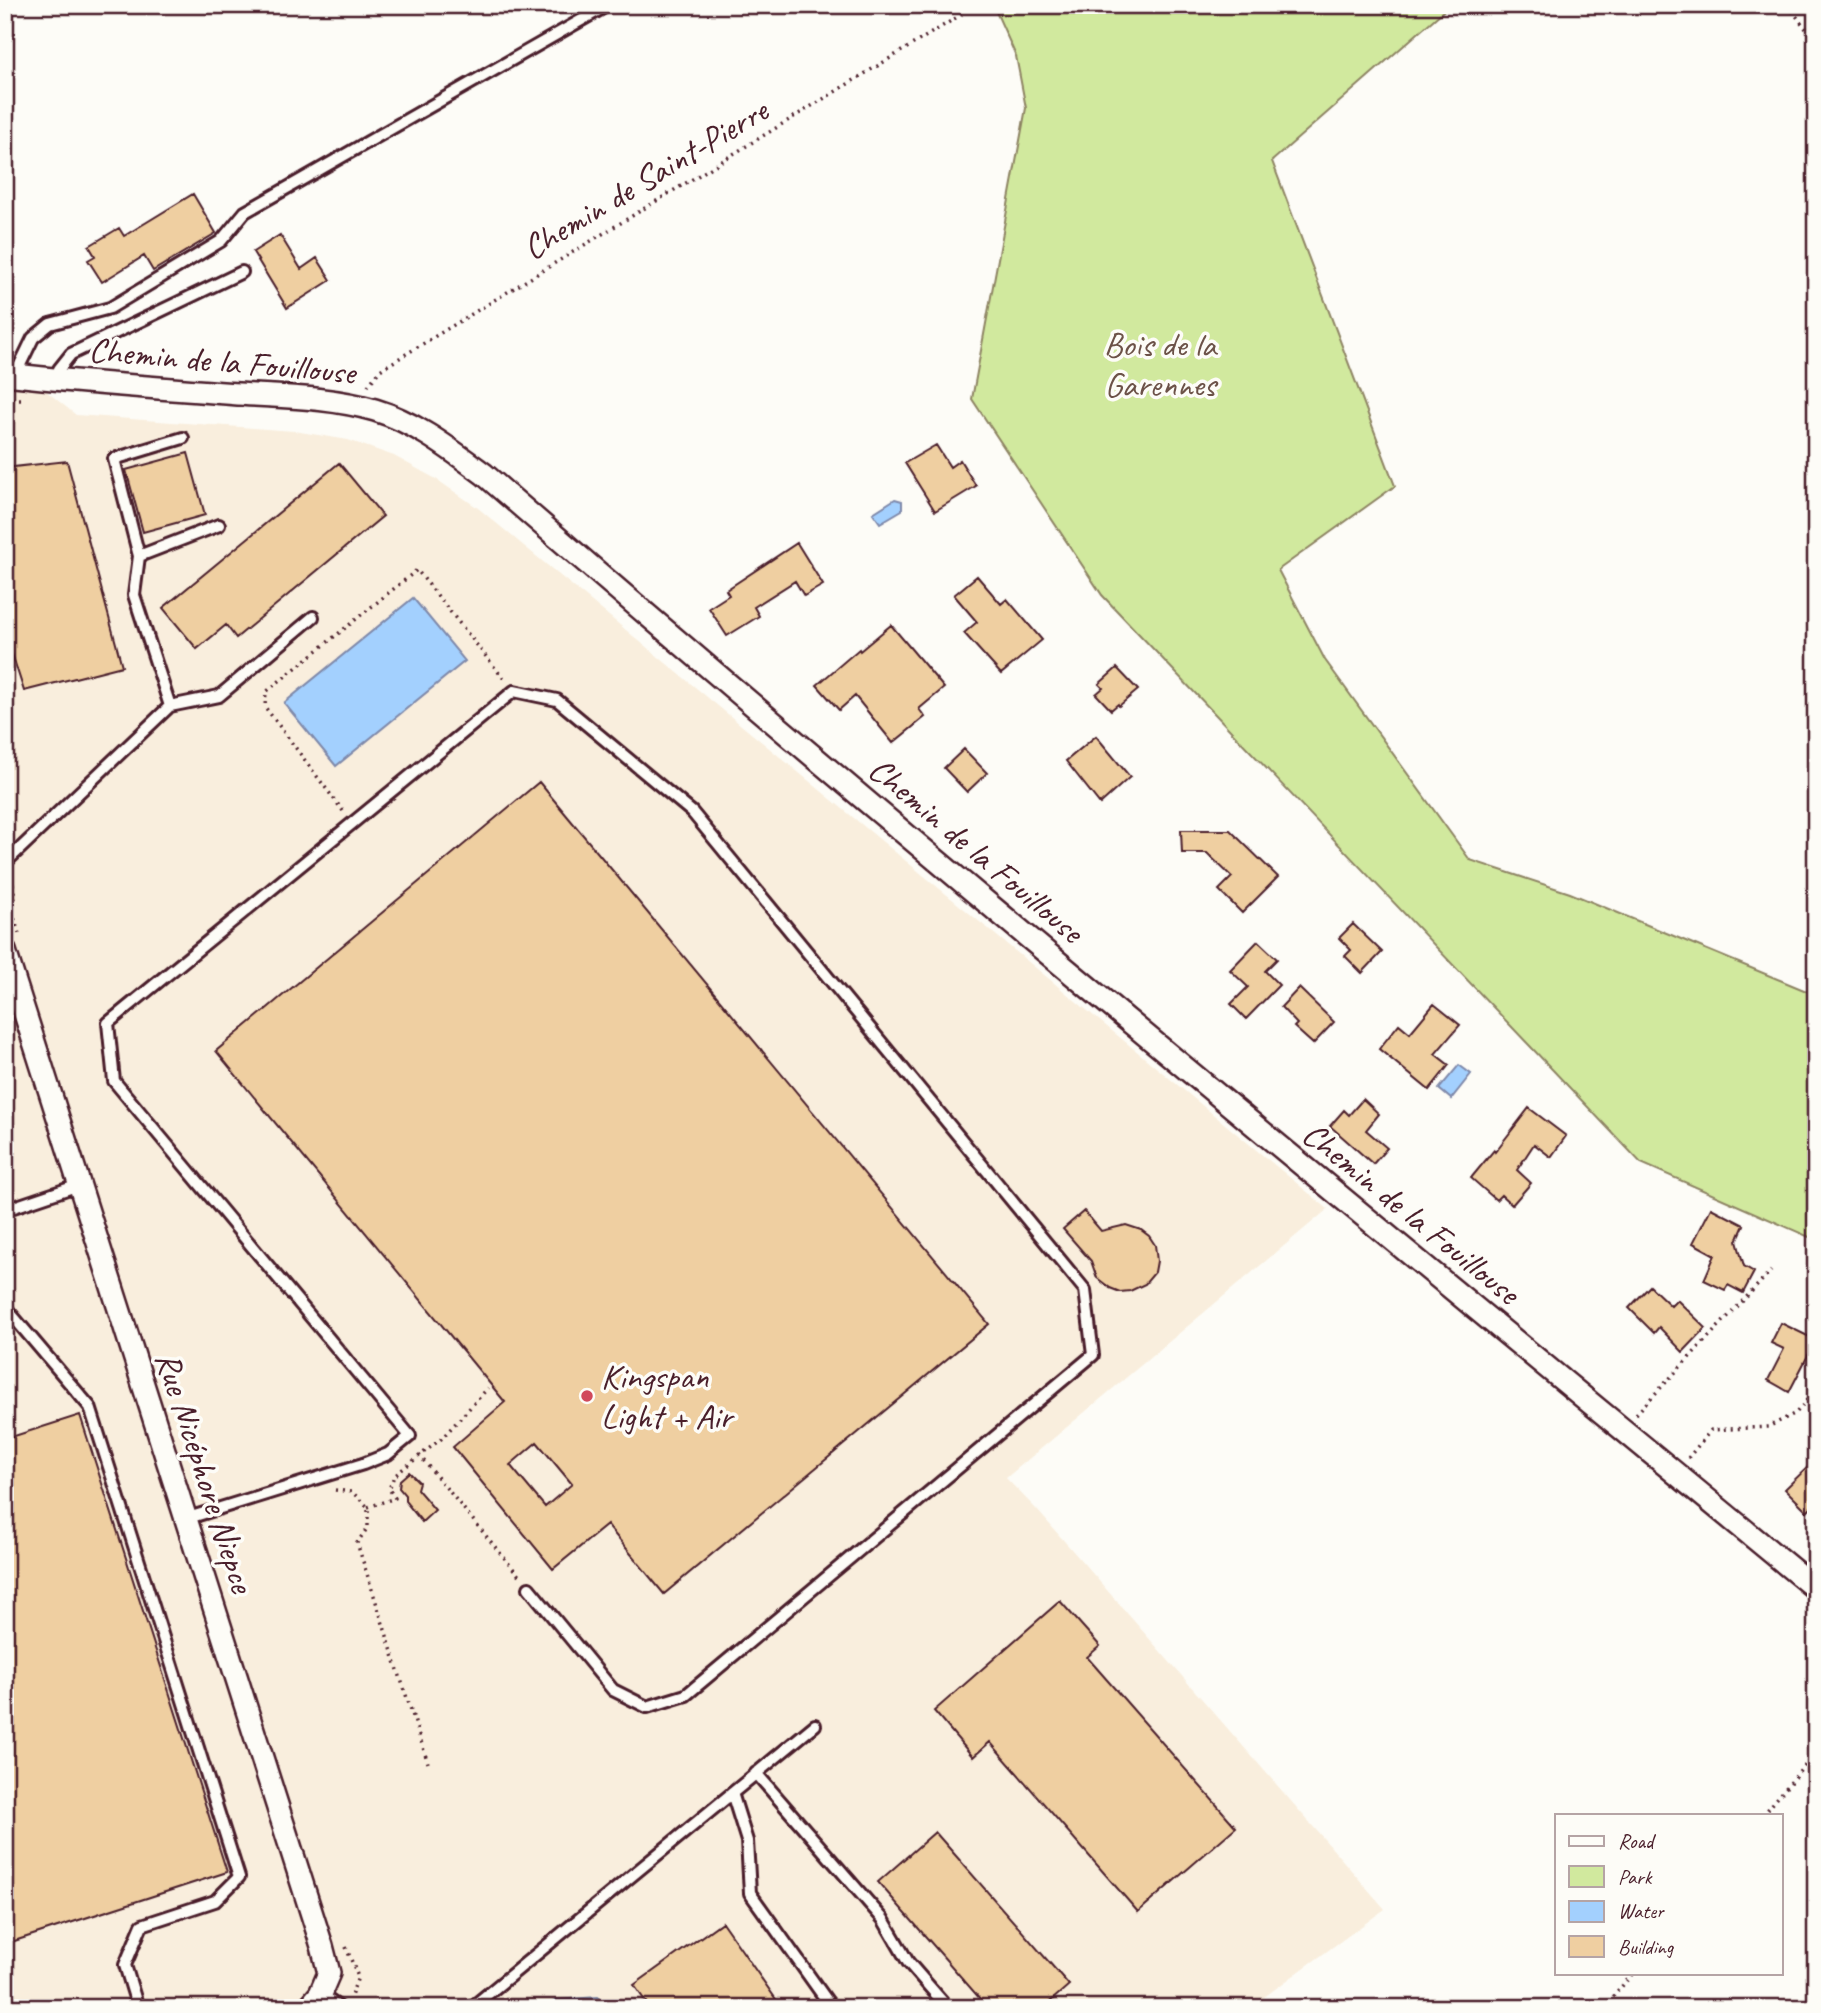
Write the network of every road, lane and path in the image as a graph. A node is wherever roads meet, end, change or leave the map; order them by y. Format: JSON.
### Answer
{"nodes":[{"id":1,"x":608,"y":5,"type":"edge"},
{"id":2,"x":970,"y":5,"type":"edge"},
{"id":3,"x":1788,"y":5,"type":"edge"},
{"id":4,"x":1816,"y":41,"type":"edge"},
{"id":5,"x":242,"y":272,"type":"dead end"},
{"id":6,"x":10,"y":375,"type":"edge"},
{"id":7,"x":58,"y":379,"type":"junction"},
{"id":8,"x":354,"y":405,"type":"junction"},
{"id":9,"x":183,"y":438,"type":"dead end"},
{"id":10,"x":219,"y":525,"type":"dead end"},
{"id":11,"x":139,"y":556,"type":"junction"},
{"id":12,"x":313,"y":617,"type":"dead end"},
{"id":13,"x":514,"y":691,"type":"junction"},
{"id":14,"x":170,"y":706,"type":"junction"},
{"id":15,"x":352,"y":823,"type":"junction"},
{"id":16,"x":5,"y":863,"type":"edge"},
{"id":17,"x":5,"y":951,"type":"edge"},
{"id":18,"x":79,"y":1185,"type":"junction"},
{"id":19,"x":5,"y":1210,"type":"edge"},
{"id":20,"x":1771,"y":1271,"type":"dead end"},
{"id":21,"x":5,"y":1307,"type":"edge"},
{"id":22,"x":488,"y":1388,"type":"dead end"},
{"id":23,"x":1816,"y":1390,"type":"edge"},
{"id":24,"x":1621,"y":1429,"type":"junction"},
{"id":25,"x":419,"y":1455,"type":"junction"},
{"id":26,"x":1675,"y":1473,"type":"junction"},
{"id":27,"x":329,"y":1474,"type":"junction"},
{"id":28,"x":368,"y":1507,"type":"junction"},
{"id":29,"x":185,"y":1519,"type":"junction"},
{"id":30,"x":529,"y":1588,"type":"joint"},
{"id":31,"x":1816,"y":1589,"type":"edge"},
{"id":32,"x":815,"y":1725,"type":"dead end"},
{"id":33,"x":1816,"y":1752,"type":"edge"},
{"id":34,"x":428,"y":1763,"type":"dead end"},
{"id":35,"x":756,"y":1773,"type":"junction"},
{"id":36,"x":733,"y":1793,"type":"junction"},
{"id":37,"x":1764,"y":1814,"type":"edge"},
{"id":38,"x":1632,"y":1974,"type":"edge"},
{"id":39,"x":314,"y":2001,"type":"edge"},
{"id":40,"x":138,"y":2008,"type":"edge"},
{"id":41,"x":341,"y":2008,"type":"edge"},
{"id":42,"x":471,"y":2008,"type":"edge"},
{"id":43,"x":832,"y":2008,"type":"edge"},
{"id":44,"x":948,"y":2008,"type":"edge"},
{"id":45,"x":1604,"y":2008,"type":"edge"}],
"edges":[{"from":1,"to":6,"type":"lane"},
{"from":2,"to":8,"type":"path","name":"Chemin de Saint-Pierre"},
{"from":3,"to":4,"type":"path"},
{"from":5,"to":7,"type":"lane"},
{"from":6,"to":7,"type":"street","name":"Chemin de la Fouillouse"},
{"from":7,"to":8,"type":"street","name":"Chemin de la Fouillouse"},
{"from":8,"to":24,"type":"street","name":"Chemin de la Fouillouse"},
{"from":9,"to":11,"type":"lane"},
{"from":10,"to":11,"type":"lane"},
{"from":11,"to":14,"type":"lane"},
{"from":12,"to":14,"type":"lane"},
{"from":13,"to":15,"type":"lane"},
{"from":13,"to":15,"type":"path"},
{"from":13,"to":30,"type":"lane"},
{"from":14,"to":16,"type":"lane"},
{"from":15,"to":27,"type":"lane"},
{"from":17,"to":18,"type":"street","name":"Rue Nicéphore Niepce"},
{"from":18,"to":19,"type":"lane"},
{"from":18,"to":29,"type":"street","name":"Rue Nicéphore Niepce"},
{"from":20,"to":24,"type":"path"},
{"from":21,"to":40,"type":"lane"},
{"from":22,"to":25,"type":"path"},
{"from":23,"to":26,"type":"path"},
{"from":24,"to":26,"type":"street","name":"Chemin de la Fouillouse"},
{"from":25,"to":28,"type":"path"},
{"from":25,"to":30,"type":"path"},
{"from":26,"to":31,"type":"street","name":"Chemin de la Fouillouse"},
{"from":27,"to":28,"type":"path"},
{"from":27,"to":29,"type":"lane"},
{"from":28,"to":34,"type":"path"},
{"from":29,"to":39,"type":"street","name":"Rue Nicéphore Niepce"},
{"from":32,"to":35,"type":"lane"},
{"from":33,"to":37,"type":"path"},
{"from":35,"to":36,"type":"lane"},
{"from":35,"to":44,"type":"lane"},
{"from":36,"to":42,"type":"lane"},
{"from":36,"to":43,"type":"lane"},
{"from":38,"to":45,"type":"path"},
{"from":39,"to":41,"type":"lane"}]}
